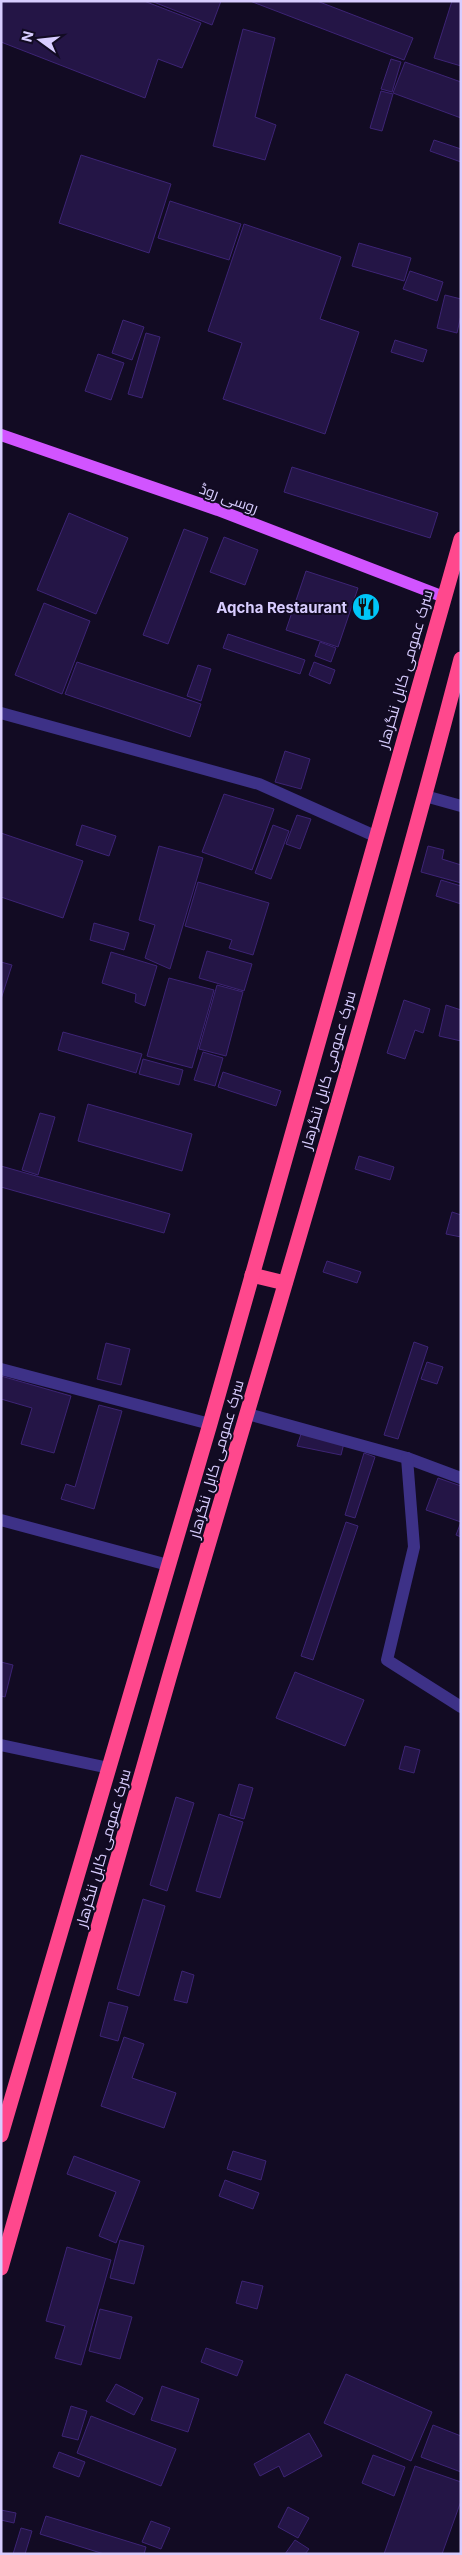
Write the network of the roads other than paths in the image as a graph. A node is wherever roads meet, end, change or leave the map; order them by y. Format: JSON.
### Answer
{"nodes":[{"id":1,"x":1,"y":435,"type":"edge"},
{"id":2,"x":461,"y":539,"type":"edge"},
{"id":3,"x":444,"y":597,"type":"junction"},
{"id":4,"x":461,"y":660,"type":"edge"},
{"id":5,"x":1,"y":712,"type":"edge"},
{"id":6,"x":425,"y":796,"type":"junction"},
{"id":7,"x":461,"y":806,"type":"edge"},
{"id":8,"x":375,"y":836,"type":"junction"},
{"id":9,"x":252,"y":1275,"type":"junction"},
{"id":10,"x":285,"y":1283,"type":"junction"},
{"id":11,"x":1,"y":1369,"type":"edge"},
{"id":12,"x":248,"y":1414,"type":"junction"},
{"id":13,"x":210,"y":1424,"type":"junction"},
{"id":14,"x":407,"y":1458,"type":"junction"},
{"id":15,"x":461,"y":1478,"type":"edge"},
{"id":16,"x":1,"y":1520,"type":"edge"},
{"id":17,"x":168,"y":1565,"type":"junction"},
{"id":18,"x":461,"y":1707,"type":"edge"},
{"id":19,"x":1,"y":1745,"type":"edge"},
{"id":20,"x":109,"y":1768,"type":"junction"},
{"id":21,"x":5,"y":2109,"type":"edge"},
{"id":22,"x":1,"y":2135,"type":"edge"},
{"id":23,"x":1,"y":2268,"type":"edge"}],
"edges":[{"from":1,"to":3,"type":"main road","name":"روسی روڈ"},
{"from":2,"to":3,"type":"highway","name":"سرک عمومی کابل ننگرهار"},
{"from":3,"to":8,"type":"highway","name":"سرک عمومی کابل ننگرهار"},
{"from":4,"to":6,"type":"highway","name":"سرک عمومی کابل ننگرهار"},
{"from":5,"to":8,"type":"street"},
{"from":6,"to":7,"type":"street"},
{"from":6,"to":10,"type":"highway","name":"سرک عمومی کابل ننگرهار"},
{"from":8,"to":9,"type":"highway","name":"سرک عمومی کابل ننگرهار"},
{"from":9,"to":10,"type":"highway"},
{"from":9,"to":13,"type":"highway","name":"سرک عمومی کابل ننگرهار"},
{"from":10,"to":12,"type":"highway","name":"سرک عمومی کابل ننگرهار"},
{"from":11,"to":13,"type":"street"},
{"from":12,"to":14,"type":"street"},
{"from":12,"to":23,"type":"highway","name":"سرک عمومی کابل ننگرهار"},
{"from":13,"to":17,"type":"highway","name":"سرک عمومی کابل ننگرهار"},
{"from":14,"to":15,"type":"street"},
{"from":14,"to":18,"type":"street"},
{"from":16,"to":17,"type":"street"},
{"from":17,"to":20,"type":"highway","name":"سرک عمومی کابل ننگرهار"},
{"from":19,"to":20,"type":"street"},
{"from":20,"to":21,"type":"highway","name":"سرک عمومی کابل ننگرهار"},
{"from":21,"to":22,"type":"highway","name":"سرک عمومی کابل ننگرهار"}]}
